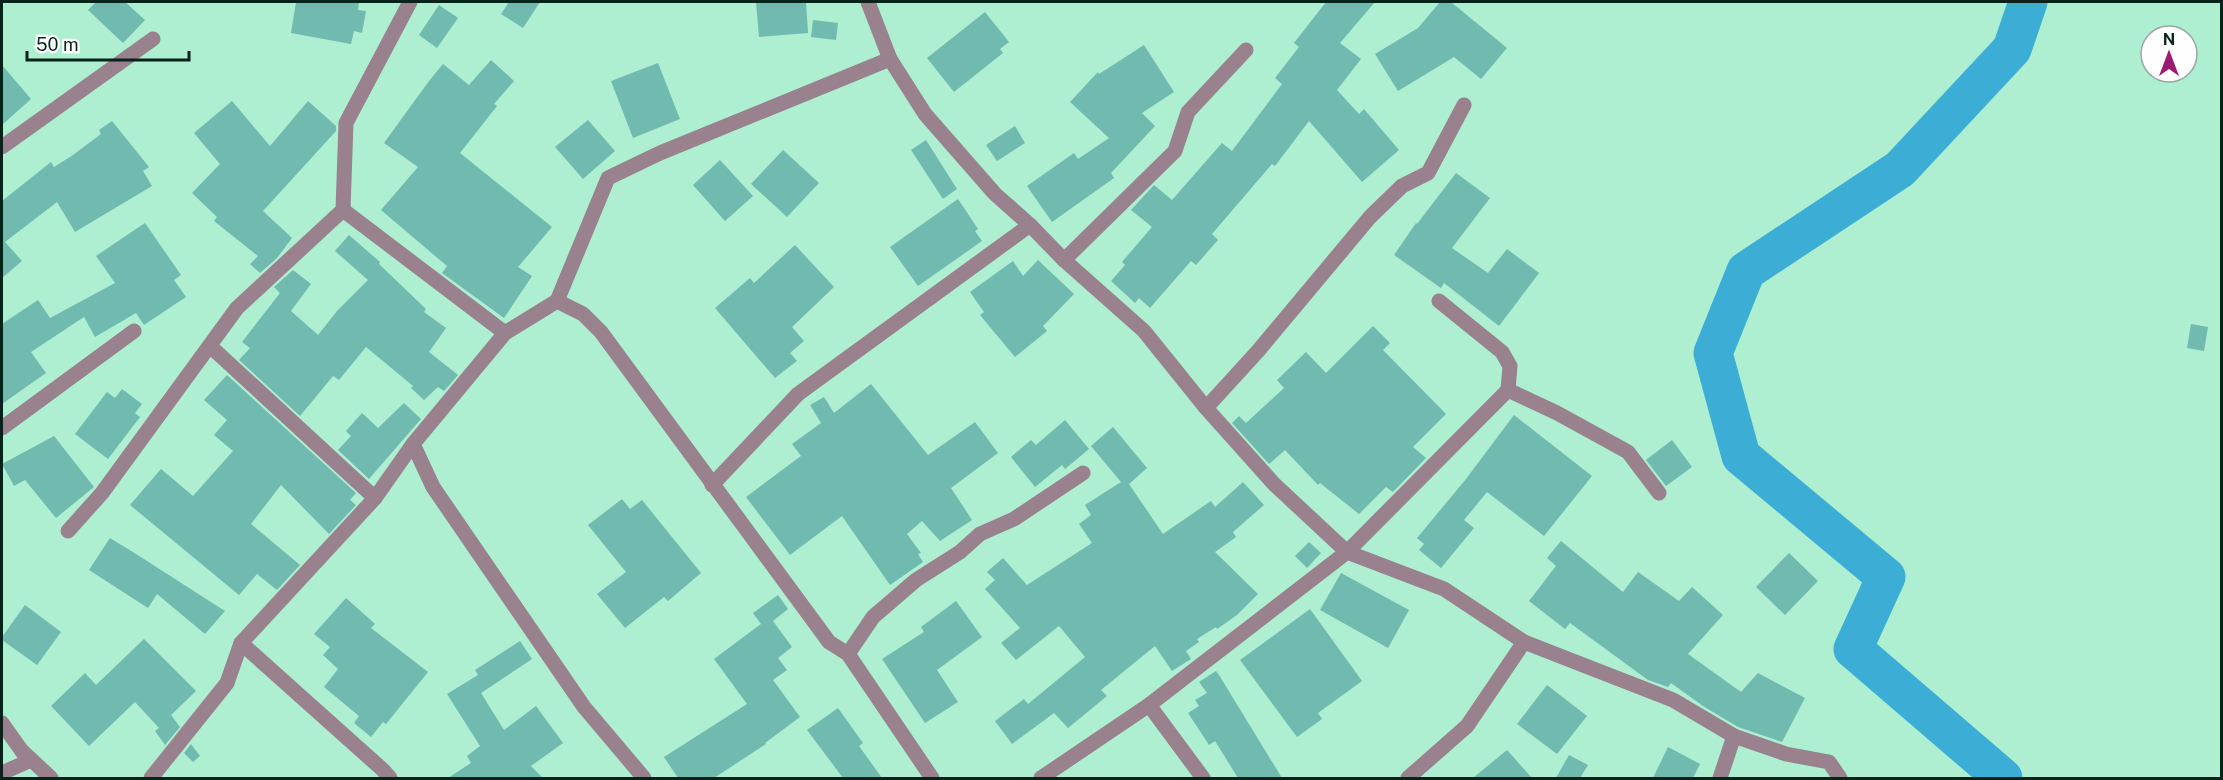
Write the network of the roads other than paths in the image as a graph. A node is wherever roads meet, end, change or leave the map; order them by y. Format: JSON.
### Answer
{"nodes":[{"id":1,"x":410,"y":2,"type":"edge"},
{"id":2,"x":868,"y":2,"type":"edge"},
{"id":3,"x":153,"y":39,"type":"dead end"},
{"id":4,"x":1246,"y":51,"type":"dead end"},
{"id":5,"x":890,"y":59,"type":"junction"},
{"id":6,"x":1464,"y":105,"type":"dead end"},
{"id":7,"x":2,"y":147,"type":"edge"},
{"id":8,"x":343,"y":210,"type":"junction"},
{"id":9,"x":1030,"y":225,"type":"junction"},
{"id":10,"x":1064,"y":260,"type":"junction"},
{"id":11,"x":557,"y":301,"type":"junction"},
{"id":12,"x":1439,"y":301,"type":"dead end"},
{"id":13,"x":134,"y":331,"type":"dead end"},
{"id":14,"x":505,"y":333,"type":"junction"},
{"id":15,"x":210,"y":346,"type":"junction"},
{"id":16,"x":1508,"y":390,"type":"junction"},
{"id":17,"x":1206,"y":408,"type":"junction"},
{"id":18,"x":2,"y":428,"type":"edge"},
{"id":19,"x":413,"y":444,"type":"junction"},
{"id":20,"x":1083,"y":473,"type":"dead end"},
{"id":21,"x":712,"y":485,"type":"junction"},
{"id":22,"x":1659,"y":494,"type":"dead end"},
{"id":23,"x":375,"y":498,"type":"junction"},
{"id":24,"x":68,"y":531,"type":"dead end"},
{"id":25,"x":1347,"y":552,"type":"junction"},
{"id":26,"x":1524,"y":642,"type":"junction"},
{"id":27,"x":241,"y":643,"type":"junction"},
{"id":28,"x":848,"y":654,"type":"junction"},
{"id":29,"x":1149,"y":705,"type":"junction"},
{"id":30,"x":2,"y":723,"type":"edge"},
{"id":31,"x":1734,"y":736,"type":"junction"},
{"id":32,"x":22,"y":751,"type":"junction"},
{"id":33,"x":2,"y":773,"type":"edge"},
{"id":34,"x":51,"y":778,"type":"edge"},
{"id":35,"x":151,"y":778,"type":"edge"},
{"id":36,"x":390,"y":778,"type":"edge"},
{"id":37,"x":644,"y":778,"type":"edge"},
{"id":38,"x":932,"y":778,"type":"edge"},
{"id":39,"x":1041,"y":778,"type":"edge"},
{"id":40,"x":1203,"y":778,"type":"edge"},
{"id":41,"x":1408,"y":778,"type":"edge"},
{"id":42,"x":1720,"y":778,"type":"edge"},
{"id":43,"x":1840,"y":778,"type":"edge"}],
"edges":[{"from":1,"to":8,"type":"street"},
{"from":2,"to":5,"type":"street"},
{"from":3,"to":7,"type":"street"},
{"from":4,"to":10,"type":"street"},
{"from":5,"to":9,"type":"street"},
{"from":5,"to":11,"type":"street"},
{"from":6,"to":17,"type":"street"},
{"from":8,"to":14,"type":"street"},
{"from":8,"to":15,"type":"street"},
{"from":9,"to":10,"type":"street"},
{"from":9,"to":21,"type":"street"},
{"from":10,"to":17,"type":"street"},
{"from":11,"to":14,"type":"street"},
{"from":11,"to":21,"type":"street"},
{"from":12,"to":16,"type":"street"},
{"from":13,"to":18,"type":"street"},
{"from":14,"to":19,"type":"street"},
{"from":15,"to":23,"type":"street"},
{"from":15,"to":24,"type":"street"},
{"from":16,"to":22,"type":"street"},
{"from":16,"to":25,"type":"street"},
{"from":17,"to":25,"type":"street"},
{"from":19,"to":23,"type":"street"},
{"from":19,"to":37,"type":"street"},
{"from":20,"to":28,"type":"street"},
{"from":21,"to":28,"type":"street"},
{"from":23,"to":27,"type":"street"},
{"from":25,"to":26,"type":"street"},
{"from":25,"to":29,"type":"street"},
{"from":26,"to":31,"type":"street"},
{"from":26,"to":41,"type":"street"},
{"from":27,"to":35,"type":"street"},
{"from":27,"to":36,"type":"street"},
{"from":28,"to":38,"type":"street"},
{"from":29,"to":39,"type":"street"},
{"from":29,"to":40,"type":"street"},
{"from":30,"to":32,"type":"street"},
{"from":31,"to":42,"type":"street"},
{"from":31,"to":43,"type":"street"},
{"from":32,"to":33,"type":"street"},
{"from":32,"to":34,"type":"street"}]}
